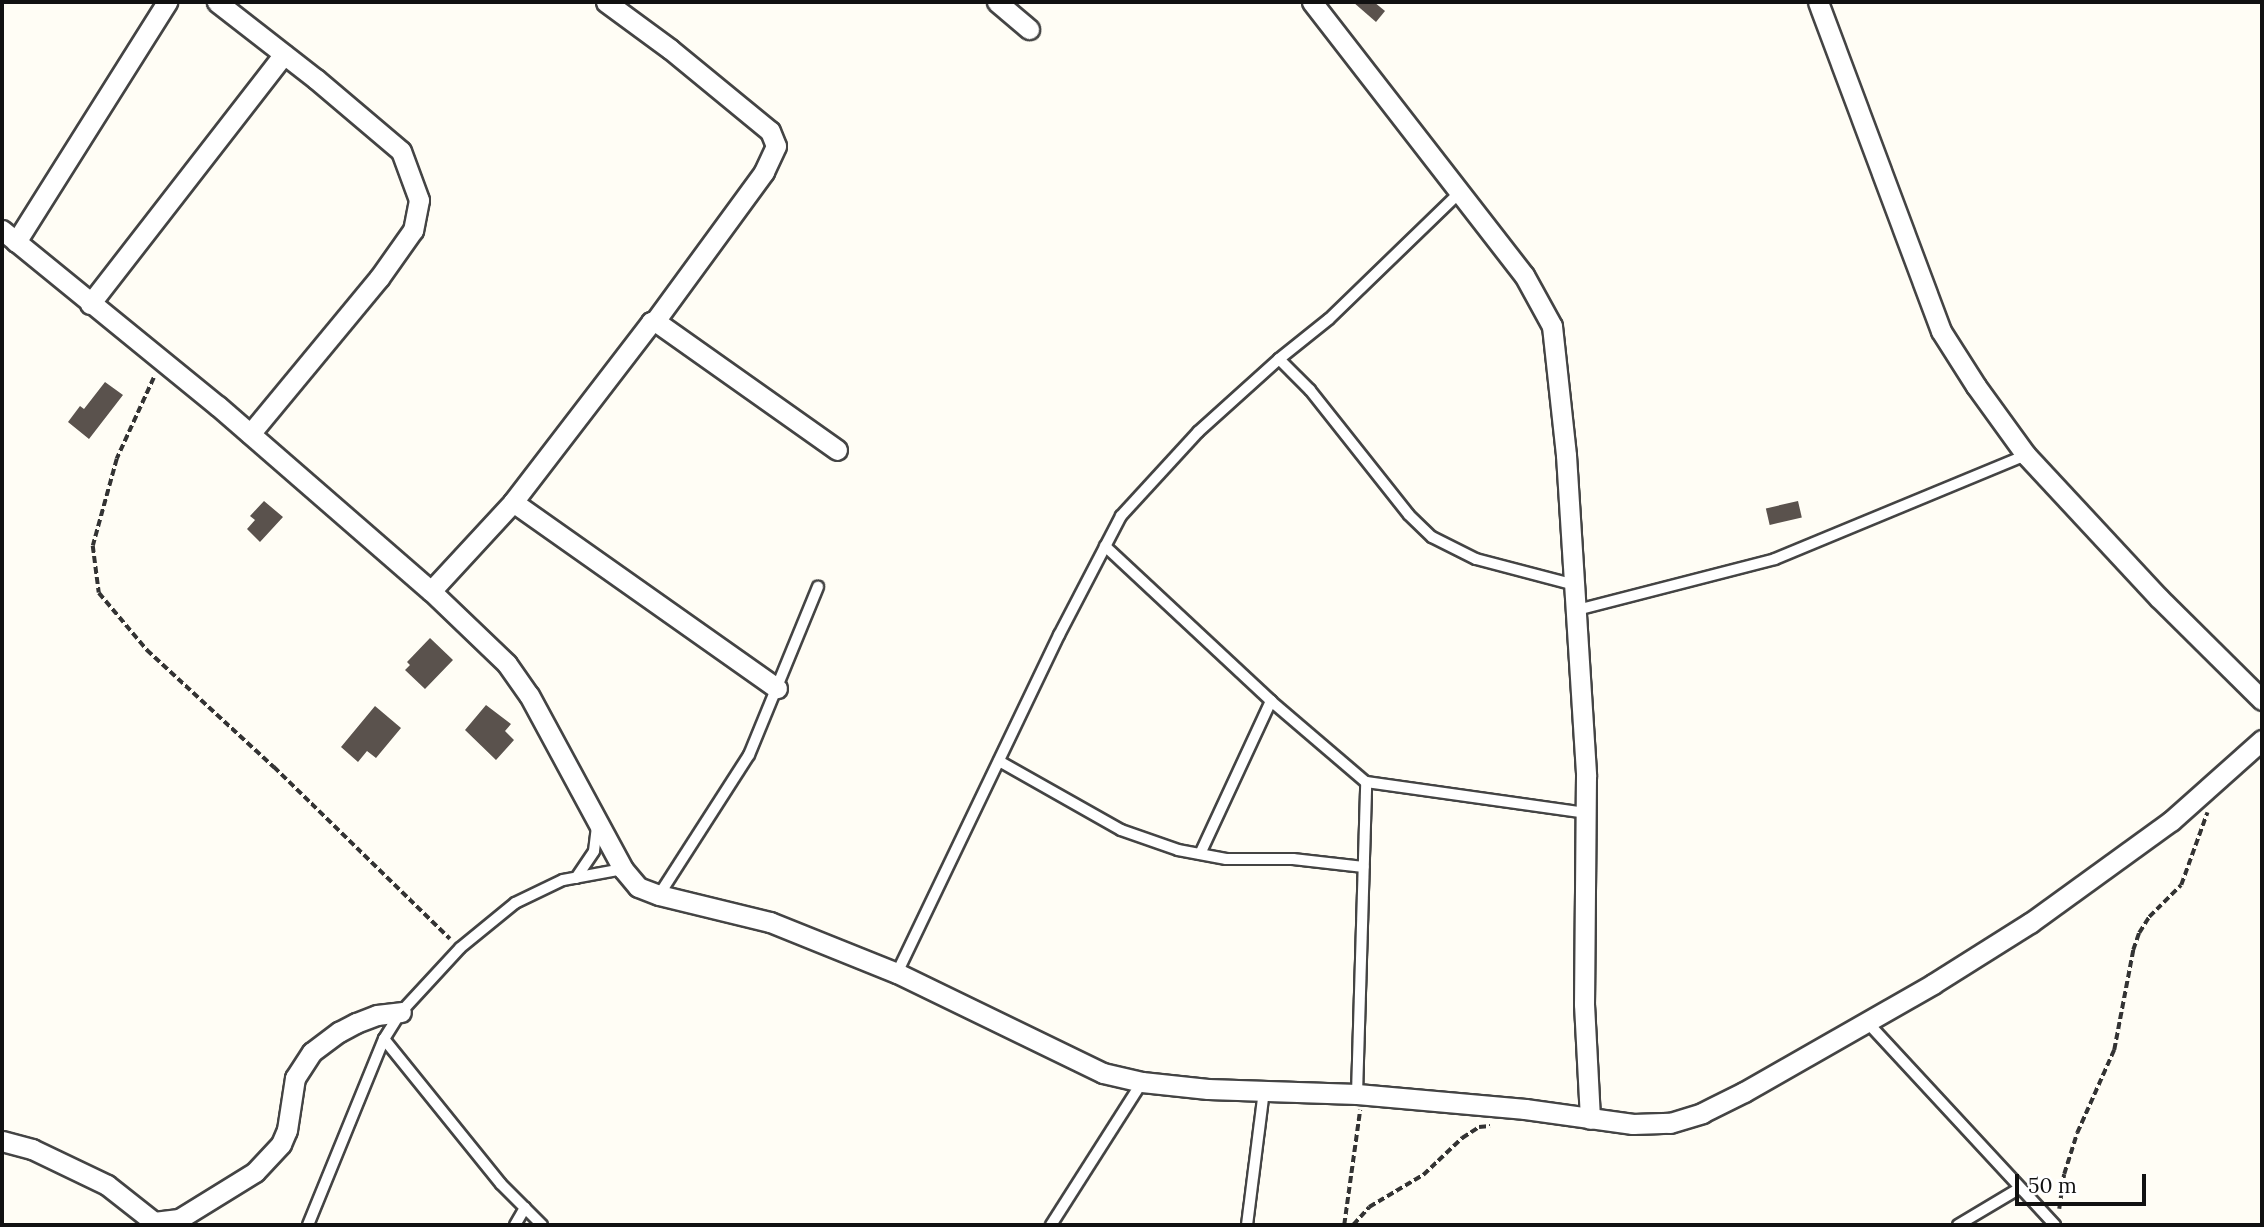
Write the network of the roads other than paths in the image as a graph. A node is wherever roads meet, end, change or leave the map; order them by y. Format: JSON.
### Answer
{"nodes":[{"id":1,"x":167,"y":2,"type":"edge"},
{"id":2,"x":217,"y":2,"type":"edge"},
{"id":3,"x":606,"y":2,"type":"edge"},
{"id":4,"x":998,"y":2,"type":"edge"},
{"id":5,"x":1312,"y":2,"type":"edge"},
{"id":6,"x":1818,"y":2,"type":"edge"},
{"id":7,"x":1030,"y":29,"type":"dead end"},
{"id":8,"x":284,"y":54,"type":"junction"},
{"id":9,"x":1459,"y":193,"type":"junction"},
{"id":10,"x":9,"y":236,"type":"edge"},
{"id":11,"x":90,"y":304,"type":"junction"},
{"id":12,"x":655,"y":321,"type":"junction"},
{"id":13,"x":1279,"y":359,"type":"junction"},
{"id":14,"x":250,"y":434,"type":"junction"},
{"id":15,"x":837,"y":450,"type":"dead end"},
{"id":16,"x":2026,"y":455,"type":"junction"},
{"id":17,"x":513,"y":502,"type":"junction"},
{"id":18,"x":1105,"y":546,"type":"junction"},
{"id":19,"x":1575,"y":586,"type":"junction"},
{"id":20,"x":818,"y":587,"type":"dead end"},
{"id":21,"x":430,"y":591,"type":"junction"},
{"id":22,"x":1577,"y":610,"type":"junction"},
{"id":23,"x":777,"y":688,"type":"junction"},
{"id":24,"x":2262,"y":700,"type":"edge"},
{"id":25,"x":1270,"y":701,"type":"junction"},
{"id":26,"x":2262,"y":740,"type":"edge"},
{"id":27,"x":999,"y":761,"type":"junction"},
{"id":28,"x":1366,"y":782,"type":"junction"},
{"id":29,"x":1586,"y":813,"type":"junction"},
{"id":30,"x":597,"y":822,"type":"junction"},
{"id":31,"x":1200,"y":855,"type":"junction"},
{"id":32,"x":1364,"y":867,"type":"junction"},
{"id":33,"x":623,"y":869,"type":"junction"},
{"id":34,"x":576,"y":878,"type":"junction"},
{"id":35,"x":659,"y":895,"type":"junction"},
{"id":36,"x":897,"y":973,"type":"junction"},
{"id":37,"x":401,"y":1012,"type":"junction"},
{"id":38,"x":1867,"y":1021,"type":"junction"},
{"id":39,"x":384,"y":1039,"type":"junction"},
{"id":40,"x":1142,"y":1082,"type":"junction"},
{"id":41,"x":1264,"y":1091,"type":"junction"},
{"id":42,"x":1360,"y":1094,"type":"junction"},
{"id":43,"x":1590,"y":1119,"type":"junction"},
{"id":44,"x":2,"y":1140,"type":"edge"},
{"id":45,"x":2020,"y":1188,"type":"junction"},
{"id":46,"x":525,"y":1209,"type":"junction"},
{"id":47,"x":308,"y":1225,"type":"edge"},
{"id":48,"x":515,"y":1225,"type":"edge"},
{"id":49,"x":542,"y":1225,"type":"edge"},
{"id":50,"x":1051,"y":1225,"type":"edge"},
{"id":51,"x":1247,"y":1225,"type":"edge"},
{"id":52,"x":1958,"y":1225,"type":"edge"},
{"id":53,"x":2055,"y":1225,"type":"edge"}],
"edges":[{"from":1,"to":10,"type":"street"},
{"from":2,"to":8,"type":"street"},
{"from":3,"to":12,"type":"street"},
{"from":4,"to":7,"type":"street"},
{"from":5,"to":9,"type":"street"},
{"from":6,"to":16,"type":"street"},
{"from":8,"to":11,"type":"street"},
{"from":8,"to":14,"type":"street"},
{"from":9,"to":13,"type":"lane"},
{"from":9,"to":19,"type":"street"},
{"from":10,"to":11,"type":"street"},
{"from":11,"to":14,"type":"street"},
{"from":12,"to":15,"type":"street"},
{"from":12,"to":17,"type":"street"},
{"from":13,"to":18,"type":"lane"},
{"from":13,"to":19,"type":"lane"},
{"from":14,"to":21,"type":"street"},
{"from":16,"to":22,"type":"lane"},
{"from":16,"to":24,"type":"street"},
{"from":17,"to":21,"type":"street"},
{"from":17,"to":23,"type":"street"},
{"from":18,"to":25,"type":"lane"},
{"from":18,"to":27,"type":"lane"},
{"from":19,"to":22,"type":"street"},
{"from":20,"to":23,"type":"lane"},
{"from":21,"to":30,"type":"street"},
{"from":22,"to":29,"type":"street"},
{"from":23,"to":35,"type":"lane"},
{"from":25,"to":28,"type":"lane"},
{"from":25,"to":31,"type":"lane"},
{"from":26,"to":38,"type":"street"},
{"from":27,"to":31,"type":"lane"},
{"from":27,"to":36,"type":"lane"},
{"from":28,"to":29,"type":"lane"},
{"from":28,"to":32,"type":"lane"},
{"from":29,"to":43,"type":"street"},
{"from":30,"to":33,"type":"street"},
{"from":30,"to":34,"type":"lane"},
{"from":31,"to":32,"type":"lane"},
{"from":32,"to":42,"type":"lane"},
{"from":33,"to":34,"type":"lane"},
{"from":33,"to":35,"type":"street"},
{"from":34,"to":37,"type":"lane"},
{"from":35,"to":36,"type":"street"},
{"from":36,"to":40,"type":"street"},
{"from":37,"to":39,"type":"lane"},
{"from":37,"to":44,"type":"street"},
{"from":38,"to":43,"type":"street"},
{"from":38,"to":45,"type":"lane"},
{"from":39,"to":46,"type":"lane"},
{"from":39,"to":47,"type":"lane"},
{"from":40,"to":41,"type":"street"},
{"from":40,"to":50,"type":"lane"},
{"from":41,"to":42,"type":"street"},
{"from":41,"to":51,"type":"lane"},
{"from":42,"to":43,"type":"street"},
{"from":45,"to":52,"type":"lane"},
{"from":45,"to":53,"type":"lane"},
{"from":46,"to":48,"type":"lane"},
{"from":46,"to":49,"type":"lane"}]}
